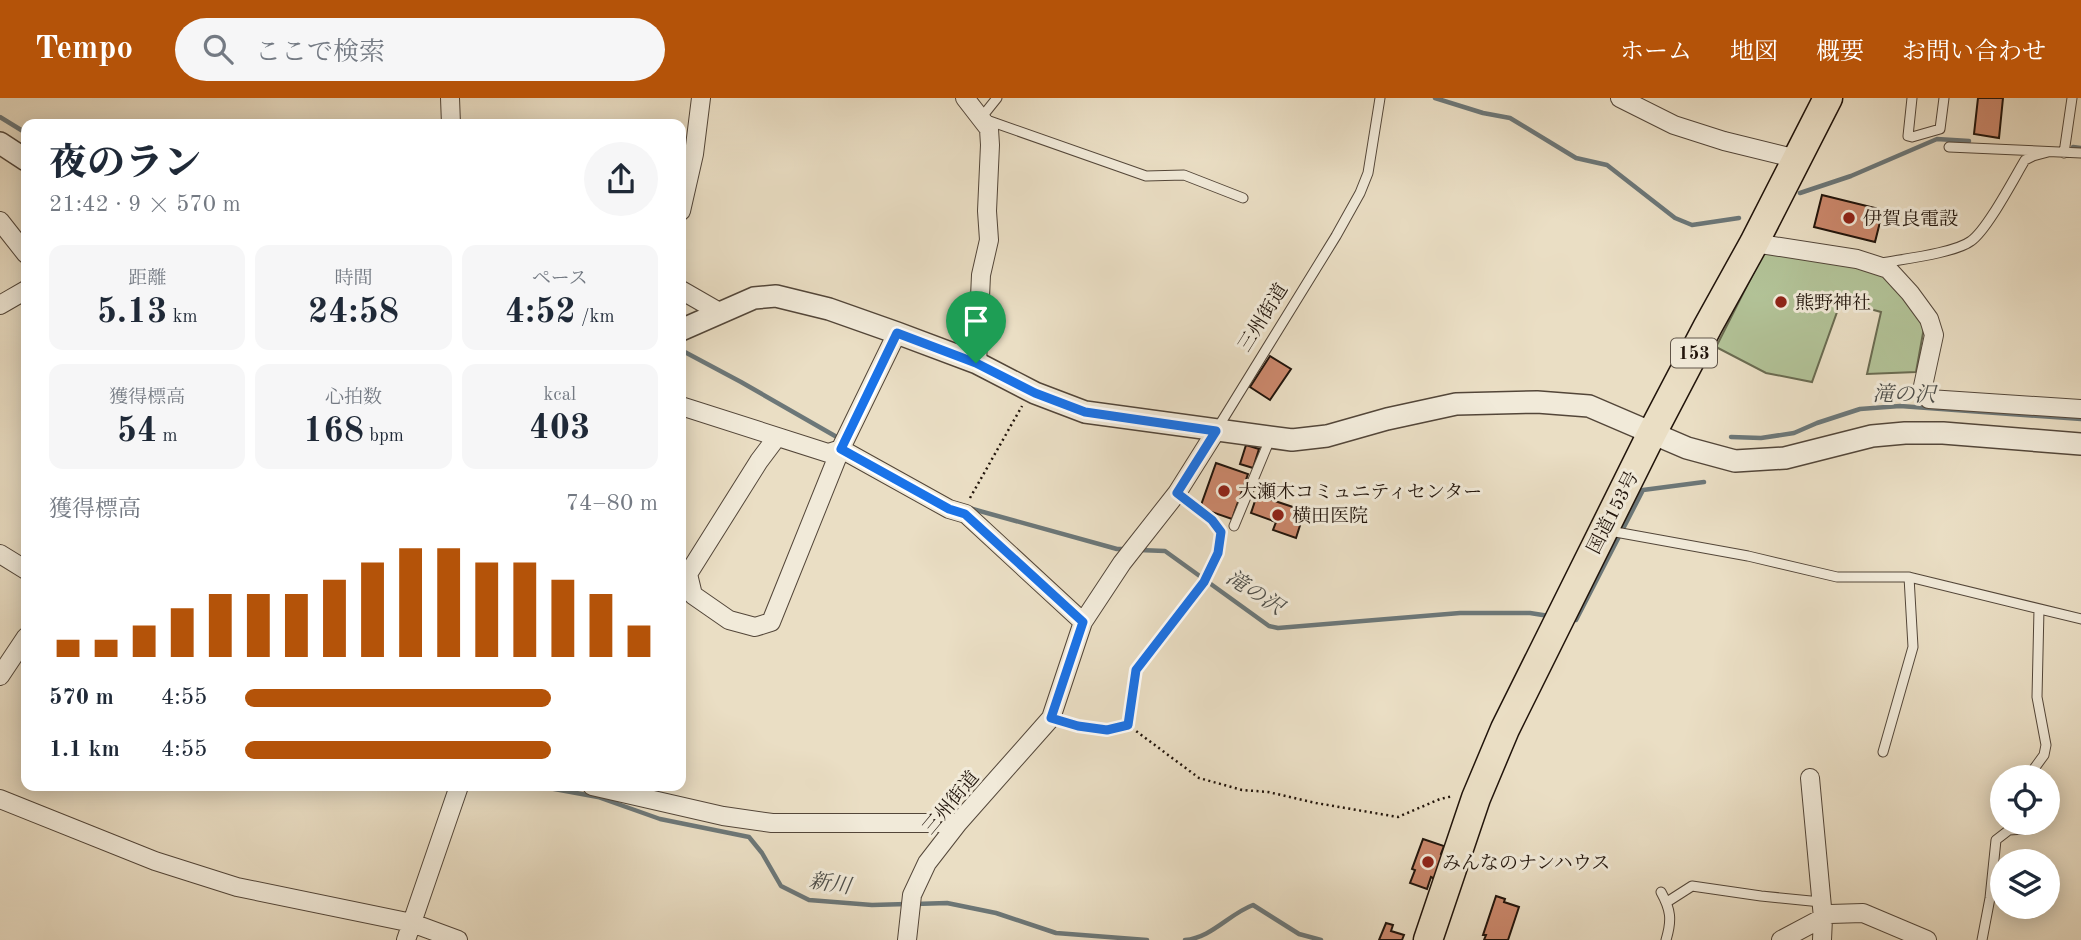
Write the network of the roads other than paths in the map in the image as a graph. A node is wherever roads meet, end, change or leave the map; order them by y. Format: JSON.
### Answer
{"nodes":[{"id":1,"x":450,"y":98,"type":"edge"},
{"id":2,"x":701,"y":98,"type":"edge"},
{"id":3,"x":965,"y":98,"type":"edge"},
{"id":4,"x":997,"y":98,"type":"edge"},
{"id":5,"x":1381,"y":98,"type":"edge"},
{"id":6,"x":1620,"y":98,"type":"edge"},
{"id":7,"x":1828,"y":98,"type":"edge"},
{"id":8,"x":1912,"y":98,"type":"edge"},
{"id":9,"x":1944,"y":98,"type":"edge"},
{"id":10,"x":2072,"y":98,"type":"edge"},
{"id":11,"x":981,"y":118,"type":"junction"},
{"id":12,"x":451,"y":119,"type":"edge"},
{"id":13,"x":0,"y":143,"type":"edge"},
{"id":14,"x":1949,"y":147,"type":"dead end"},
{"id":15,"x":2048,"y":152,"type":"junction"},
{"id":16,"x":2064,"y":153,"type":"junction"},
{"id":17,"x":2081,"y":153,"type":"edge"},
{"id":18,"x":21,"y":157,"type":"edge"},
{"id":19,"x":1797,"y":159,"type":"junction"},
{"id":20,"x":686,"y":189,"type":"edge"},
{"id":21,"x":1243,"y":198,"type":"dead end"},
{"id":22,"x":0,"y":221,"type":"edge"},
{"id":23,"x":1755,"y":243,"type":"junction"},
{"id":24,"x":21,"y":248,"type":"edge"},
{"id":25,"x":1874,"y":264,"type":"junction"},
{"id":26,"x":21,"y":293,"type":"edge"},
{"id":27,"x":686,"y":293,"type":"edge"},
{"id":28,"x":0,"y":305,"type":"edge"},
{"id":29,"x":721,"y":313,"type":"junction"},
{"id":30,"x":686,"y":328,"type":"edge"},
{"id":31,"x":897,"y":333,"type":"junction"},
{"id":32,"x":976,"y":363,"type":"junction"},
{"id":33,"x":686,"y":408,"type":"edge"},
{"id":34,"x":2081,"y":409,"type":"edge"},
{"id":35,"x":1216,"y":431,"type":"junction"},
{"id":36,"x":1652,"y":433,"type":"junction"},
{"id":37,"x":777,"y":437,"type":"junction"},
{"id":38,"x":1271,"y":438,"type":"junction"},
{"id":39,"x":844,"y":443,"type":"junction"},
{"id":40,"x":2081,"y":444,"type":"edge"},
{"id":41,"x":1234,"y":526,"type":"dead end"},
{"id":42,"x":1616,"y":532,"type":"junction"},
{"id":43,"x":0,"y":554,"type":"edge"},
{"id":44,"x":21,"y":567,"type":"edge"},
{"id":45,"x":1909,"y":577,"type":"junction"},
{"id":46,"x":2039,"y":609,"type":"junction"},
{"id":47,"x":2081,"y":619,"type":"edge"},
{"id":48,"x":1083,"y":622,"type":"junction"},
{"id":49,"x":21,"y":645,"type":"edge"},
{"id":50,"x":0,"y":676,"type":"edge"},
{"id":51,"x":1883,"y":752,"type":"dead end"},
{"id":52,"x":2037,"y":765,"type":"edge"},
{"id":53,"x":1810,"y":778,"type":"dead end"},
{"id":54,"x":457,"y":791,"type":"edge"},
{"id":55,"x":614,"y":791,"type":"edge"},
{"id":56,"x":0,"y":799,"type":"edge"},
{"id":57,"x":958,"y":823,"type":"junction"},
{"id":58,"x":2002,"y":835,"type":"edge"},
{"id":59,"x":1661,"y":892,"type":"dead end"},
{"id":60,"x":1667,"y":902,"type":"junction"},
{"id":61,"x":1822,"y":910,"type":"junction"},
{"id":62,"x":409,"y":932,"type":"edge"},
{"id":63,"x":458,"y":940,"type":"edge"},
{"id":64,"x":907,"y":940,"type":"edge"},
{"id":65,"x":1428,"y":940,"type":"edge"},
{"id":66,"x":1666,"y":940,"type":"edge"},
{"id":67,"x":1781,"y":940,"type":"edge"},
{"id":68,"x":1822,"y":940,"type":"edge"},
{"id":69,"x":1927,"y":940,"type":"edge"},
{"id":70,"x":1982,"y":940,"type":"edge"}],
"edges":[{"from":1,"to":12,"type":"street"},
{"from":2,"to":20,"type":"street"},
{"from":3,"to":11,"type":"street"},
{"from":4,"to":11,"type":"lane"},
{"from":5,"to":35,"type":"lane","name":"三州街道"},
{"from":6,"to":19,"type":"street"},
{"from":7,"to":19,"type":"highway","name":"国道153号","number":"153"},
{"from":8,"to":9,"type":"lane"},
{"from":10,"to":16,"type":"lane"},
{"from":11,"to":21,"type":"lane"},
{"from":11,"to":32,"type":"street"},
{"from":13,"to":18,"type":"street"},
{"from":14,"to":15,"type":"lane"},
{"from":15,"to":16,"type":"lane"},
{"from":15,"to":25,"type":"lane"},
{"from":16,"to":17,"type":"lane"},
{"from":19,"to":23,"type":"highway","name":"国道153号","number":"153"},
{"from":22,"to":24,"type":"street"},
{"from":23,"to":25,"type":"street"},
{"from":23,"to":36,"type":"highway","name":"国道153号","number":"153"},
{"from":25,"to":34,"type":"street"},
{"from":26,"to":28,"type":"street"},
{"from":27,"to":29,"type":"street"},
{"from":29,"to":30,"type":"street"},
{"from":29,"to":31,"type":"street"},
{"from":31,"to":32,"type":"street"},
{"from":31,"to":39,"type":"street"},
{"from":32,"to":35,"type":"street"},
{"from":33,"to":37,"type":"street"},
{"from":35,"to":38,"type":"street"},
{"from":35,"to":48,"type":"street","name":"三州街道"},
{"from":36,"to":38,"type":"street"},
{"from":36,"to":40,"type":"street"},
{"from":36,"to":42,"type":"highway","name":"国道153号","number":"153"},
{"from":37,"to":39,"type":"street"},
{"from":37,"to":39,"type":"street"},
{"from":38,"to":41,"type":"lane"},
{"from":39,"to":48,"type":"street"},
{"from":42,"to":45,"type":"lane"},
{"from":42,"to":65,"type":"highway","name":"国道153号","number":"153"},
{"from":43,"to":44,"type":"street"},
{"from":45,"to":46,"type":"lane"},
{"from":45,"to":51,"type":"lane"},
{"from":46,"to":47,"type":"lane"},
{"from":46,"to":52,"type":"lane"},
{"from":48,"to":57,"type":"street","name":"三州街道"},
{"from":49,"to":50,"type":"street"},
{"from":53,"to":61,"type":"street"},
{"from":54,"to":62,"type":"street"},
{"from":55,"to":57,"type":"street"},
{"from":56,"to":62,"type":"street"},
{"from":57,"to":64,"type":"street","name":"三州街道"},
{"from":58,"to":70,"type":"lane"},
{"from":59,"to":60,"type":"lane"},
{"from":60,"to":61,"type":"lane"},
{"from":60,"to":66,"type":"lane"},
{"from":61,"to":67,"type":"street"},
{"from":61,"to":68,"type":"street"},
{"from":61,"to":69,"type":"street"},
{"from":62,"to":63,"type":"street"}]}
